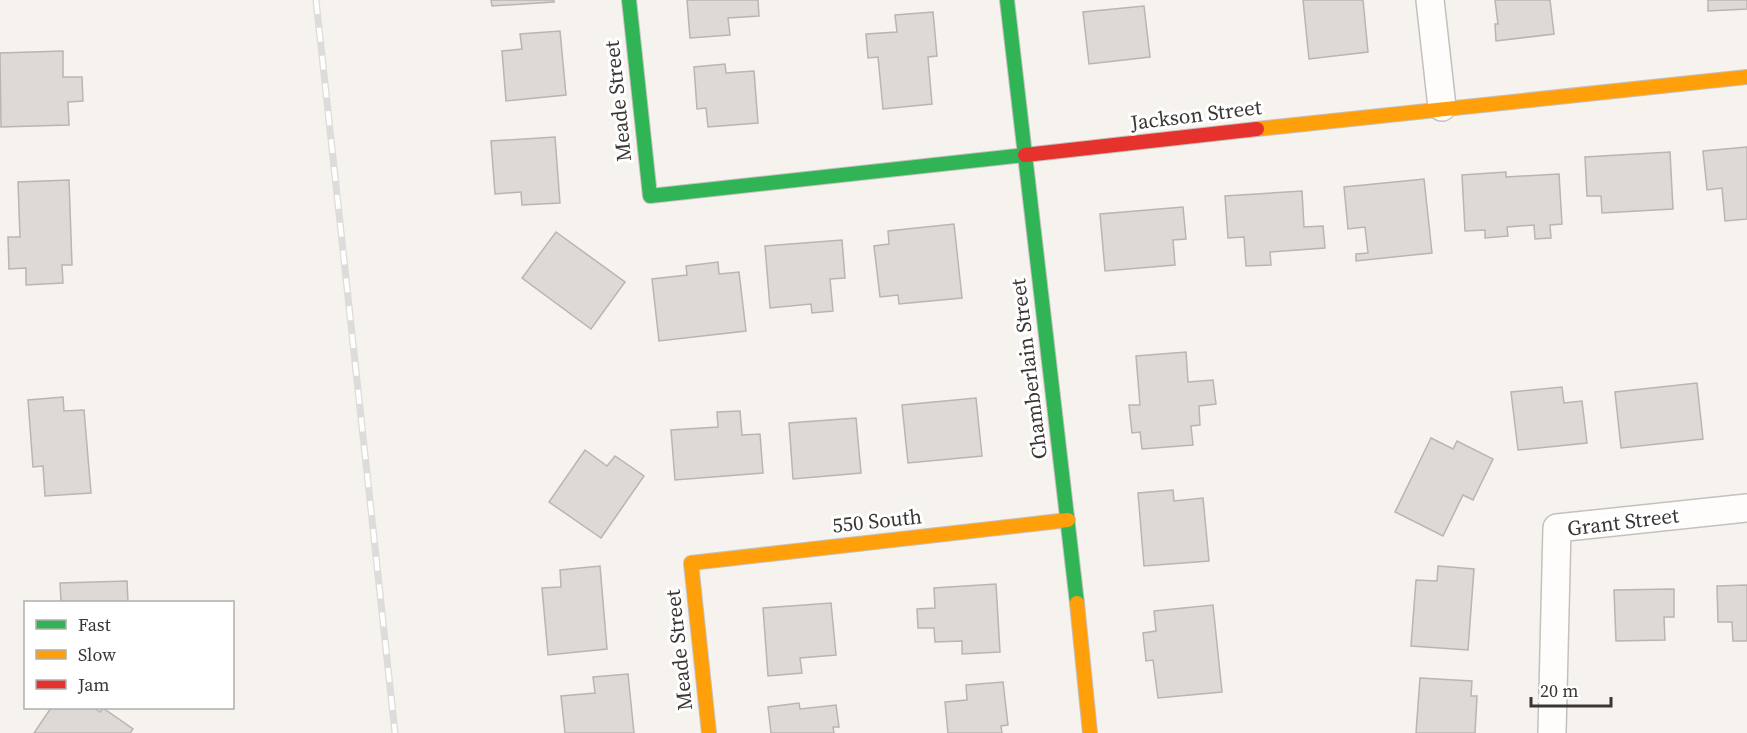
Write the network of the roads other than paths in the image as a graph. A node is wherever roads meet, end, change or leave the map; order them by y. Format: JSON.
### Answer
{"nodes":[{"id":1,"x":628,"y":0,"type":"edge"},
{"id":2,"x":1007,"y":0,"type":"edge"},
{"id":3,"x":1430,"y":0,"type":"edge"},
{"id":4,"x":1747,"y":76,"type":"edge"},
{"id":5,"x":1442,"y":107,"type":"junction"},
{"id":6,"x":1024,"y":156,"type":"junction"},
{"id":7,"x":650,"y":196,"type":"joint"},
{"id":8,"x":1747,"y":508,"type":"edge"},
{"id":9,"x":1068,"y":520,"type":"junction"},
{"id":10,"x":691,"y":563,"type":"joint"},
{"id":11,"x":709,"y":733,"type":"edge"},
{"id":12,"x":1090,"y":733,"type":"edge"},
{"id":13,"x":1552,"y":733,"type":"edge"}],
"edges":[{"from":1,"to":7,"type":"street","name":"Meade Street"},
{"from":2,"to":6,"type":"street","name":"Chamberlain Street"},
{"from":3,"to":5,"type":"street"},
{"from":4,"to":5,"type":"street","name":"Jackson Street"},
{"from":5,"to":6,"type":"street","name":"Jackson Street"},
{"from":6,"to":7,"type":"street","name":"Jackson Street"},
{"from":6,"to":9,"type":"street","name":"Chamberlain Street"},
{"from":8,"to":13,"type":"street","name":"Grant Street"},
{"from":9,"to":10,"type":"street","name":"550 South"},
{"from":9,"to":12,"type":"street","name":"Chamberlain Street"},
{"from":10,"to":11,"type":"street","name":"Meade Street"}]}
